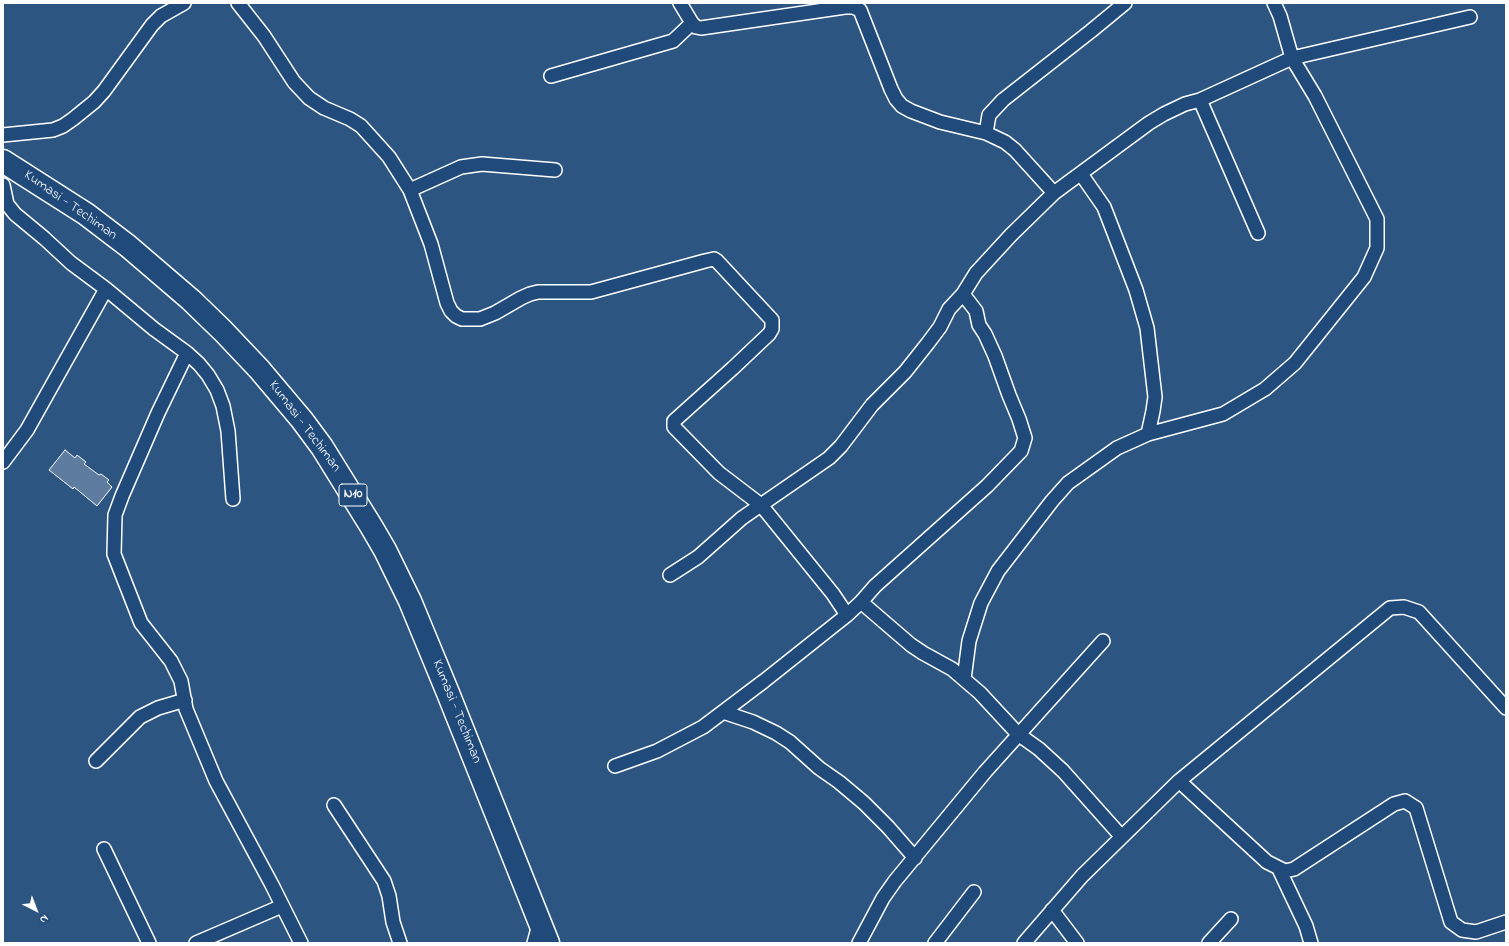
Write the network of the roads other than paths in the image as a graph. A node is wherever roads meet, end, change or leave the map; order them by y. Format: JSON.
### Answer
{"nodes":[{"id":1,"x":184,"y":3,"type":"edge"},
{"id":2,"x":238,"y":3,"type":"edge"},
{"id":3,"x":680,"y":3,"type":"edge"},
{"id":4,"x":860,"y":3,"type":"edge"},
{"id":5,"x":1125,"y":3,"type":"edge"},
{"id":6,"x":1274,"y":3,"type":"edge"},
{"id":7,"x":845,"y":7,"type":"junction"},
{"id":8,"x":1470,"y":17,"type":"dead end"},
{"id":9,"x":692,"y":23,"type":"junction"},
{"id":10,"x":1292,"y":58,"type":"junction"},
{"id":11,"x":551,"y":76,"type":"dead end"},
{"id":12,"x":1200,"y":100,"type":"junction"},
{"id":13,"x":986,"y":133,"type":"junction"},
{"id":14,"x":3,"y":135,"type":"edge"},
{"id":15,"x":3,"y":161,"type":"edge"},
{"id":16,"x":555,"y":170,"type":"dead end"},
{"id":17,"x":1081,"y":174,"type":"junction"},
{"id":18,"x":3,"y":185,"type":"edge"},
{"id":19,"x":410,"y":190,"type":"junction"},
{"id":20,"x":1054,"y":193,"type":"junction"},
{"id":21,"x":1258,"y":233,"type":"dead end"},
{"id":22,"x":106,"y":289,"type":"junction"},
{"id":23,"x":963,"y":294,"type":"junction"},
{"id":24,"x":187,"y":353,"type":"junction"},
{"id":25,"x":1148,"y":434,"type":"junction"},
{"id":26,"x":3,"y":462,"type":"edge"},
{"id":27,"x":233,"y":499,"type":"dead end"},
{"id":28,"x":762,"y":505,"type":"junction"},
{"id":29,"x":670,"y":575,"type":"dead end"},
{"id":30,"x":861,"y":602,"type":"junction"},
{"id":31,"x":847,"y":615,"type":"junction"},
{"id":32,"x":1103,"y":641,"type":"dead end"},
{"id":33,"x":964,"y":679,"type":"junction"},
{"id":34,"x":185,"y":700,"type":"junction"},
{"id":35,"x":1506,"y":708,"type":"edge"},
{"id":36,"x":722,"y":712,"type":"junction"},
{"id":37,"x":1018,"y":734,"type":"junction"},
{"id":38,"x":96,"y":761,"type":"dead end"},
{"id":39,"x":615,"y":766,"type":"dead end"},
{"id":40,"x":1179,"y":781,"type":"junction"},
{"id":41,"x":334,"y":805,"type":"dead end"},
{"id":42,"x":1121,"y":836,"type":"junction"},
{"id":43,"x":104,"y":849,"type":"dead end"},
{"id":44,"x":915,"y":858,"type":"junction"},
{"id":45,"x":1279,"y":869,"type":"junction"},
{"id":46,"x":523,"y":880,"type":"junction"},
{"id":47,"x":974,"y":892,"type":"dead end"},
{"id":48,"x":282,"y":906,"type":"junction"},
{"id":49,"x":1052,"y":910,"type":"junction"},
{"id":50,"x":1231,"y":919,"type":"dead end"},
{"id":51,"x":1506,"y":922,"type":"edge"},
{"id":52,"x":149,"y":943,"type":"edge"},
{"id":53,"x":196,"y":943,"type":"edge"},
{"id":54,"x":301,"y":943,"type":"edge"},
{"id":55,"x":400,"y":943,"type":"edge"},
{"id":56,"x":534,"y":943,"type":"edge"},
{"id":57,"x":548,"y":943,"type":"edge"},
{"id":58,"x":859,"y":943,"type":"edge"},
{"id":59,"x":935,"y":943,"type":"edge"},
{"id":60,"x":1024,"y":943,"type":"edge"},
{"id":61,"x":1077,"y":943,"type":"edge"},
{"id":62,"x":1209,"y":943,"type":"edge"},
{"id":63,"x":1311,"y":943,"type":"edge"}],
"edges":[{"from":1,"to":14,"type":"street"},
{"from":2,"to":19,"type":"street"},
{"from":3,"to":9,"type":"street"},
{"from":4,"to":7,"type":"street"},
{"from":5,"to":13,"type":"street"},
{"from":6,"to":10,"type":"street"},
{"from":7,"to":9,"type":"street"},
{"from":7,"to":13,"type":"street"},
{"from":8,"to":10,"type":"street"},
{"from":9,"to":11,"type":"street"},
{"from":10,"to":12,"type":"street"},
{"from":10,"to":25,"type":"street"},
{"from":12,"to":17,"type":"street"},
{"from":12,"to":21,"type":"street"},
{"from":13,"to":20,"type":"street"},
{"from":15,"to":46,"type":"highway","name":"Kumasi - Techiman","number":"N10"},
{"from":16,"to":19,"type":"street"},
{"from":17,"to":20,"type":"street"},
{"from":17,"to":25,"type":"street"},
{"from":18,"to":22,"type":"street"},
{"from":19,"to":28,"type":"street"},
{"from":20,"to":23,"type":"street"},
{"from":22,"to":24,"type":"street"},
{"from":22,"to":26,"type":"street"},
{"from":23,"to":28,"type":"street"},
{"from":23,"to":30,"type":"street"},
{"from":24,"to":27,"type":"street"},
{"from":24,"to":34,"type":"street"},
{"from":25,"to":33,"type":"street"},
{"from":28,"to":29,"type":"street"},
{"from":28,"to":31,"type":"street"},
{"from":30,"to":31,"type":"street"},
{"from":30,"to":33,"type":"street"},
{"from":31,"to":36,"type":"street"},
{"from":32,"to":37,"type":"street"},
{"from":33,"to":37,"type":"street"},
{"from":34,"to":38,"type":"street"},
{"from":34,"to":48,"type":"street"},
{"from":35,"to":40,"type":"street"},
{"from":36,"to":39,"type":"street"},
{"from":36,"to":44,"type":"street"},
{"from":37,"to":42,"type":"street"},
{"from":37,"to":44,"type":"street"},
{"from":40,"to":42,"type":"street"},
{"from":40,"to":45,"type":"street"},
{"from":41,"to":55,"type":"street"},
{"from":42,"to":49,"type":"street"},
{"from":43,"to":52,"type":"street"},
{"from":44,"to":58,"type":"street"},
{"from":45,"to":51,"type":"street"},
{"from":45,"to":63,"type":"street"},
{"from":46,"to":56,"type":"street"},
{"from":46,"to":57,"type":"highway","name":"Kumasi - Techiman","number":"N10"},
{"from":47,"to":59,"type":"street"},
{"from":48,"to":53,"type":"street"},
{"from":48,"to":54,"type":"street"},
{"from":49,"to":60,"type":"street"},
{"from":49,"to":61,"type":"street"},
{"from":50,"to":62,"type":"street"}]}
